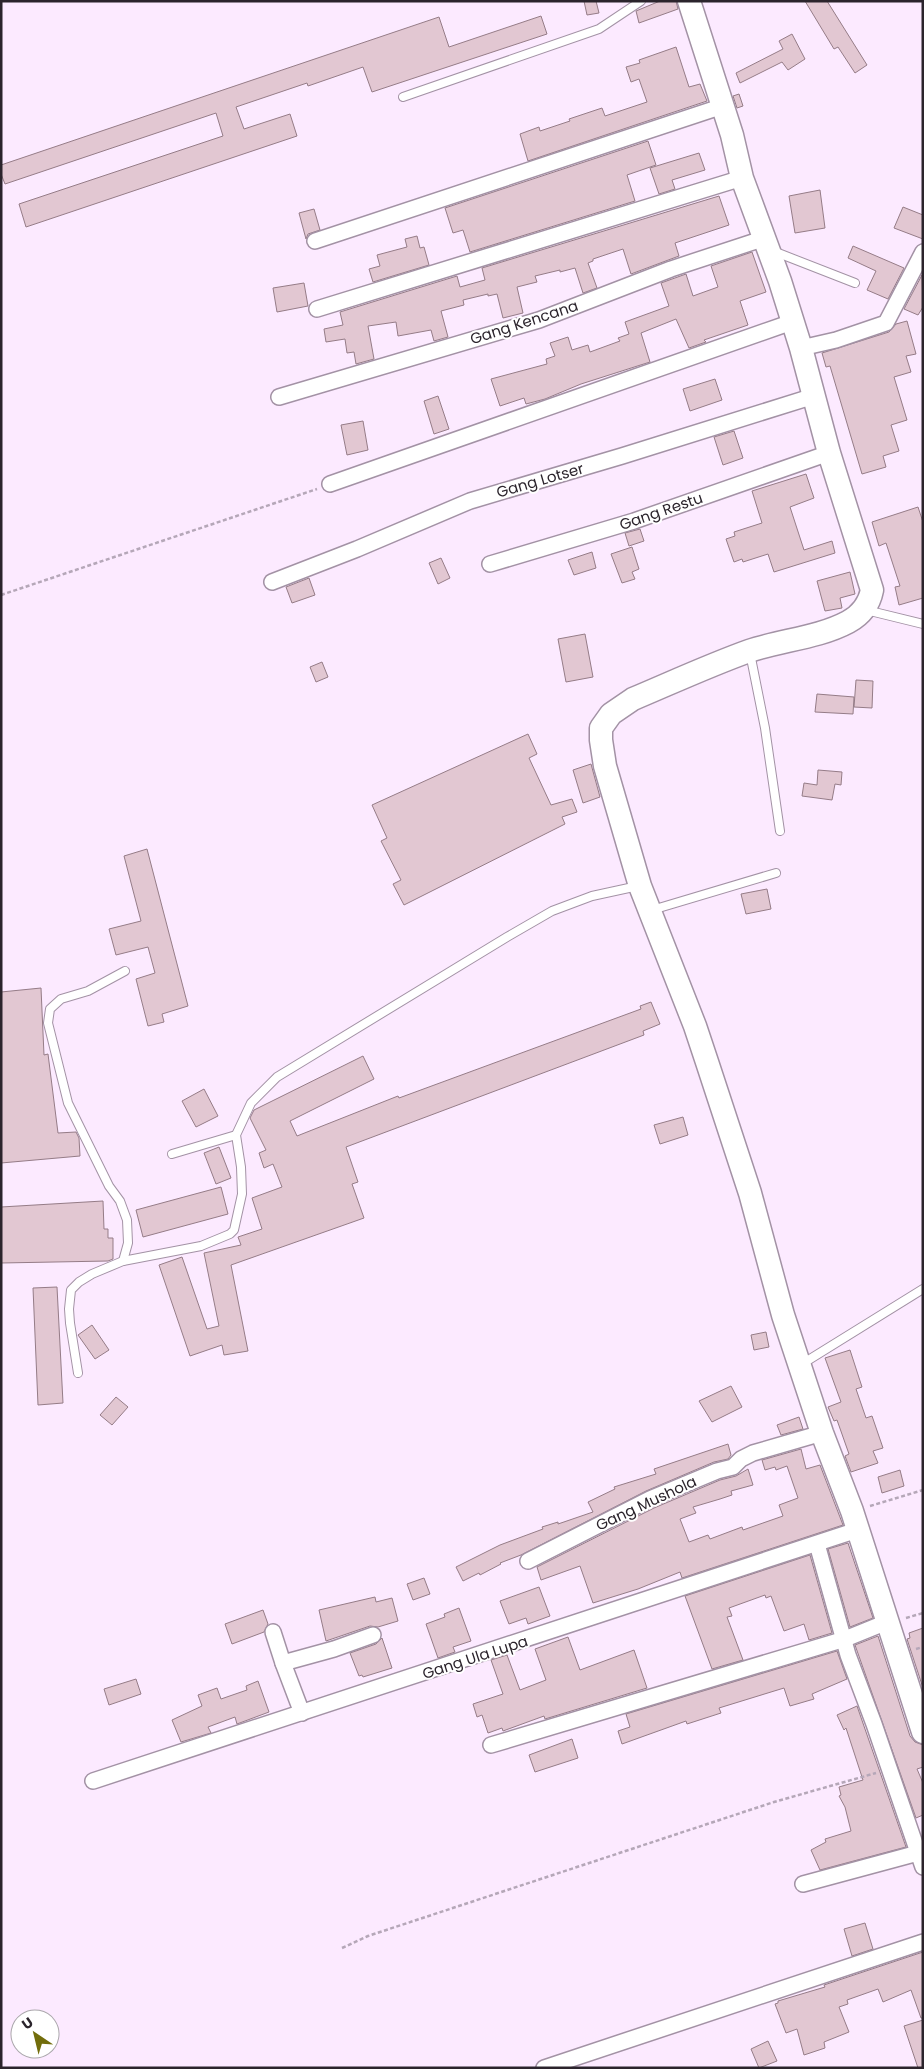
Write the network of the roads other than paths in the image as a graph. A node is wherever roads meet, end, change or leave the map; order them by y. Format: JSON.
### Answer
{"nodes":[{"id":1,"x":641,"y":1,"type":"edge"},
{"id":2,"x":689,"y":1,"type":"edge"},
{"id":3,"x":403,"y":97,"type":"dead end"},
{"id":4,"x":722,"y":106,"type":"junction"},
{"id":5,"x":742,"y":178,"type":"junction"},
{"id":6,"x":315,"y":241,"type":"dead end"},
{"id":7,"x":767,"y":244,"type":"junction"},
{"id":8,"x":923,"y":252,"type":"edge"},
{"id":9,"x":855,"y":283,"type":"dead end"},
{"id":10,"x":317,"y":309,"type":"dead end"},
{"id":11,"x":792,"y":322,"type":"junction"},
{"id":12,"x":801,"y":348,"type":"junction"},
{"id":13,"x":814,"y":396,"type":"junction"},
{"id":14,"x":278,"y":397,"type":"dead end"},
{"id":15,"x":830,"y":453,"type":"junction"},
{"id":16,"x":330,"y":484,"type":"road end"},
{"id":17,"x":490,"y":564,"type":"dead end"},
{"id":18,"x":272,"y":582,"type":"dead end"},
{"id":19,"x":864,"y":610,"type":"junction"},
{"id":20,"x":923,"y":624,"type":"edge"},
{"id":21,"x":750,"y":651,"type":"junction"},
{"id":22,"x":780,"y":832,"type":"dead end"},
{"id":23,"x":776,"y":873,"type":"dead end"},
{"id":24,"x":640,"y":886,"type":"junction"},
{"id":25,"x":650,"y":911,"type":"junction"},
{"id":26,"x":126,"y":971,"type":"dead end"},
{"id":27,"x":236,"y":1135,"type":"junction"},
{"id":28,"x":172,"y":1154,"type":"dead end"},
{"id":29,"x":123,"y":1261,"type":"junction"},
{"id":30,"x":923,"y":1289,"type":"edge"},
{"id":31,"x":801,"y":1365,"type":"junction"},
{"id":32,"x":78,"y":1373,"type":"dead end"},
{"id":33,"x":822,"y":1433,"type":"junction"},
{"id":34,"x":855,"y":1521,"type":"junction"},
{"id":35,"x":817,"y":1544,"type":"junction"},
{"id":36,"x":528,"y":1560,"type":"dead end"},
{"id":37,"x":887,"y":1622,"type":"junction"},
{"id":38,"x":273,"y":1632,"type":"dead end"},
{"id":39,"x":373,"y":1635,"type":"dead end"},
{"id":40,"x":845,"y":1639,"type":"junction"},
{"id":41,"x":282,"y":1663,"type":"junction"},
{"id":42,"x":302,"y":1714,"type":"junction"},
{"id":43,"x":923,"y":1732,"type":"edge"},
{"id":44,"x":491,"y":1745,"type":"dead end"},
{"id":45,"x":93,"y":1781,"type":"dead end"},
{"id":46,"x":920,"y":1860,"type":"edge"},
{"id":47,"x":803,"y":1884,"type":"dead end"},
{"id":48,"x":923,"y":1942,"type":"edge"},
{"id":49,"x":544,"y":2068,"type":"edge"}],
"edges":[{"from":1,"to":3,"type":"lane"},
{"from":2,"to":4,"type":"main road"},
{"from":4,"to":5,"type":"main road"},
{"from":4,"to":6,"type":"street"},
{"from":5,"to":7,"type":"main road"},
{"from":5,"to":10,"type":"street"},
{"from":7,"to":9,"type":"lane"},
{"from":7,"to":11,"type":"main road"},
{"from":7,"to":14,"type":"street","name":"Gang Kencana"},
{"from":8,"to":12,"type":"street"},
{"from":11,"to":12,"type":"main road"},
{"from":11,"to":16,"type":"street"},
{"from":12,"to":13,"type":"main road"},
{"from":13,"to":15,"type":"main road"},
{"from":13,"to":18,"type":"street","name":"Gang Lotser"},
{"from":15,"to":17,"type":"street","name":"Gang Restu"},
{"from":15,"to":19,"type":"main road"},
{"from":19,"to":20,"type":"lane"},
{"from":19,"to":21,"type":"main road"},
{"from":21,"to":22,"type":"lane"},
{"from":21,"to":24,"type":"main road"},
{"from":23,"to":25,"type":"lane"},
{"from":24,"to":25,"type":"main road"},
{"from":24,"to":27,"type":"lane"},
{"from":25,"to":31,"type":"main road"},
{"from":26,"to":29,"type":"lane"},
{"from":27,"to":28,"type":"lane"},
{"from":27,"to":29,"type":"lane"},
{"from":29,"to":32,"type":"lane"},
{"from":30,"to":31,"type":"lane"},
{"from":31,"to":33,"type":"main road"},
{"from":33,"to":34,"type":"main road"},
{"from":33,"to":36,"type":"street","name":"Gang Mushola"},
{"from":34,"to":35,"type":"street","name":"Gang Ula Lupa"},
{"from":34,"to":37,"type":"main road"},
{"from":35,"to":40,"type":"street"},
{"from":35,"to":42,"type":"street","name":"Gang Ula Lupa"},
{"from":37,"to":40,"type":"street"},
{"from":37,"to":43,"type":"main road"},
{"from":38,"to":41,"type":"street"},
{"from":39,"to":41,"type":"street"},
{"from":40,"to":44,"type":"street"},
{"from":40,"to":46,"type":"street"},
{"from":41,"to":42,"type":"street"},
{"from":42,"to":45,"type":"street","name":"Gang Ula Lupa"},
{"from":46,"to":47,"type":"street"},
{"from":48,"to":49,"type":"street"}]}
